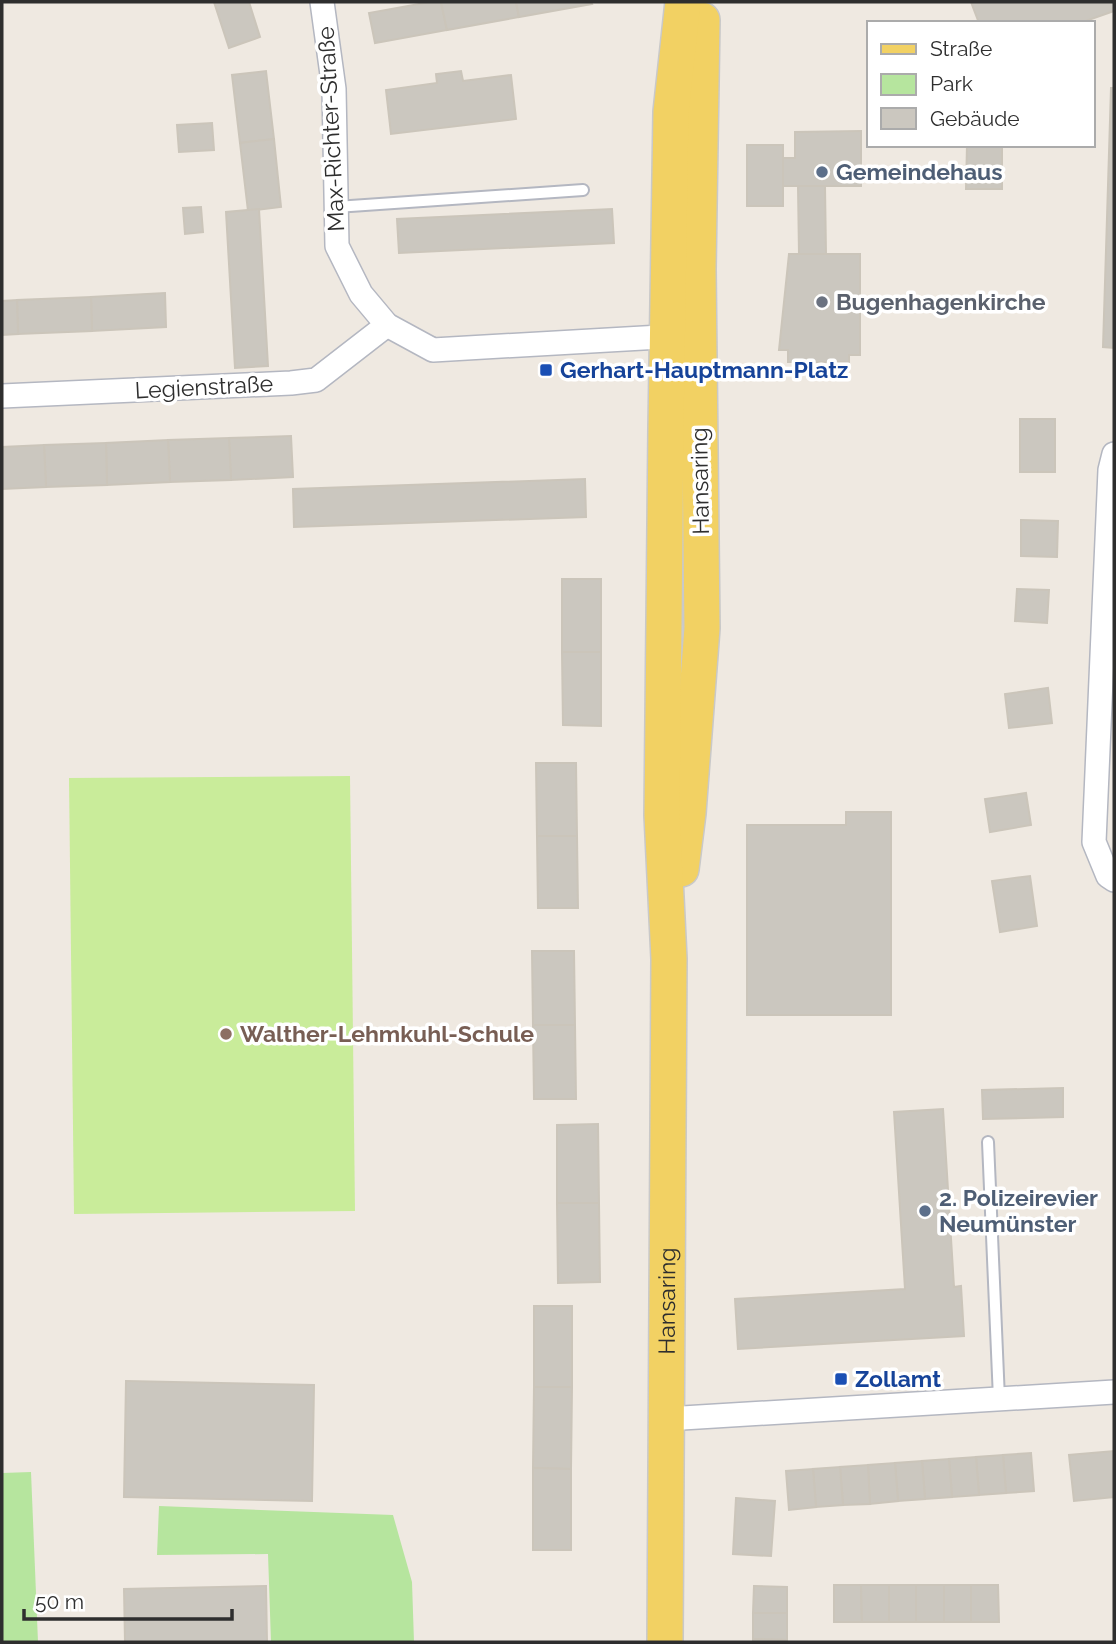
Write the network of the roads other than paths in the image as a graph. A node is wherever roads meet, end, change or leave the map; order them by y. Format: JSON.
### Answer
{"nodes":[{"id":1,"x":322,"y":2,"type":"edge"},
{"id":2,"x":683,"y":2,"type":"edge"},
{"id":3,"x":703,"y":2,"type":"edge"},
{"id":4,"x":583,"y":190,"type":"dead end"},
{"id":5,"x":336,"y":207,"type":"junction"},
{"id":6,"x":387,"y":325,"type":"junction"},
{"id":7,"x":683,"y":336,"type":"junction"},
{"id":8,"x":2,"y":396,"type":"edge"},
{"id":9,"x":1114,"y":454,"type":"edge"},
{"id":10,"x":1114,"y":880,"type":"edge"},
{"id":11,"x":988,"y":1142,"type":"dead end"},
{"id":12,"x":1114,"y":1392,"type":"edge"},
{"id":13,"x":999,"y":1399,"type":"junction"},
{"id":14,"x":667,"y":1419,"type":"junction"},
{"id":15,"x":665,"y":1642,"type":"edge"}],
"edges":[{"from":1,"to":5,"type":"street","name":"Max-Richter-Straße"},
{"from":2,"to":7,"type":"main road","name":"Hansaring"},
{"from":3,"to":7,"type":"main road","name":"Hansaring"},
{"from":4,"to":5,"type":"lane"},
{"from":5,"to":6,"type":"street","name":"Max-Richter-Straße"},
{"from":6,"to":7,"type":"street"},
{"from":6,"to":8,"type":"street","name":"Legienstraße"},
{"from":7,"to":14,"type":"main road","name":"Hansaring"},
{"from":9,"to":10,"type":"street"},
{"from":11,"to":13,"type":"lane"},
{"from":12,"to":13,"type":"street"},
{"from":13,"to":14,"type":"street"},
{"from":14,"to":15,"type":"main road","name":"Hansaring"}]}
